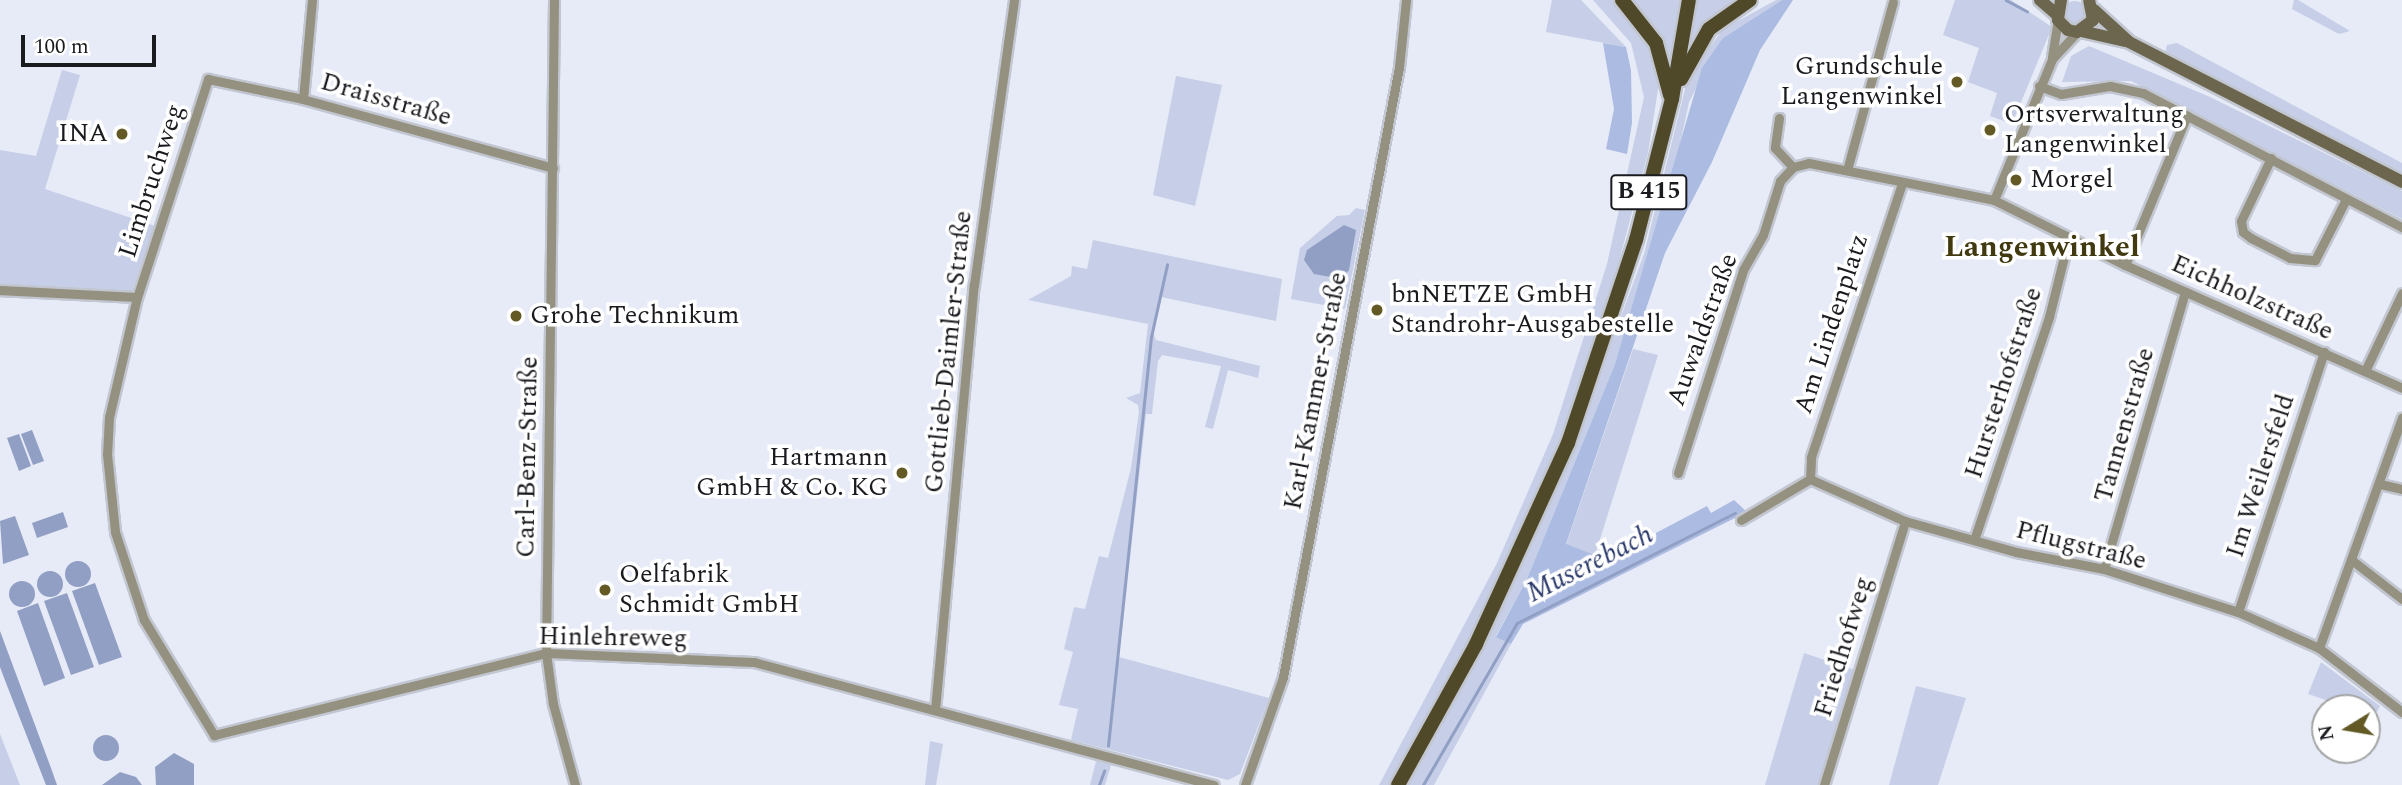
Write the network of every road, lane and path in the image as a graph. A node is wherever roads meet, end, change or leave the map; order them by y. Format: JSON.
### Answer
{"nodes":[{"id":1,"x":312,"y":0,"type":"edge"},
{"id":2,"x":554,"y":0,"type":"edge"},
{"id":3,"x":1014,"y":0,"type":"edge"},
{"id":4,"x":1406,"y":0,"type":"edge"},
{"id":5,"x":1622,"y":0,"type":"edge"},
{"id":6,"x":1689,"y":0,"type":"edge"},
{"id":7,"x":1751,"y":0,"type":"edge"},
{"id":8,"x":2040,"y":0,"type":"edge"},
{"id":9,"x":2061,"y":0,"type":"edge"},
{"id":10,"x":1893,"y":2,"type":"edge"},
{"id":11,"x":2092,"y":3,"type":"edge"},
{"id":12,"x":2057,"y":18,"type":"junction"},
{"id":13,"x":2079,"y":31,"type":"junction"},
{"id":14,"x":2129,"y":42,"type":"junction"},
{"id":15,"x":2052,"y":59,"type":"junction"},
{"id":16,"x":208,"y":79,"type":"joint"},
{"id":17,"x":2039,"y":86,"type":"junction"},
{"id":18,"x":303,"y":99,"type":"junction"},
{"id":19,"x":1672,"y":99,"type":"junction"},
{"id":20,"x":2187,"y":115,"type":"junction"},
{"id":21,"x":1779,"y":118,"type":"dead end"},
{"id":22,"x":2271,"y":158,"type":"junction"},
{"id":23,"x":552,"y":167,"type":"junction"},
{"id":24,"x":1793,"y":167,"type":"junction"},
{"id":25,"x":1847,"y":170,"type":"junction"},
{"id":26,"x":2402,"y":182,"type":"edge"},
{"id":27,"x":1902,"y":184,"type":"junction"},
{"id":28,"x":1994,"y":200,"type":"junction"},
{"id":29,"x":2344,"y":201,"type":"junction"},
{"id":30,"x":2402,"y":227,"type":"edge"},
{"id":31,"x":2069,"y":237,"type":"junction"},
{"id":32,"x":2125,"y":265,"type":"junction"},
{"id":33,"x":0,"y":290,"type":"edge"},
{"id":34,"x":2185,"y":292,"type":"junction"},
{"id":35,"x":2402,"y":293,"type":"edge"},
{"id":36,"x":137,"y":297,"type":"junction"},
{"id":37,"x":2324,"y":352,"type":"junction"},
{"id":38,"x":2365,"y":371,"type":"junction"},
{"id":39,"x":2402,"y":388,"type":"edge"},
{"id":40,"x":2402,"y":418,"type":"edge"},
{"id":41,"x":1678,"y":473,"type":"dead end"},
{"id":42,"x":1810,"y":479,"type":"junction"},
{"id":43,"x":2380,"y":484,"type":"junction"},
{"id":44,"x":2402,"y":489,"type":"edge"},
{"id":45,"x":1741,"y":520,"type":"dead end"},
{"id":46,"x":1905,"y":521,"type":"junction"},
{"id":47,"x":1974,"y":540,"type":"junction"},
{"id":48,"x":2353,"y":561,"type":"junction"},
{"id":49,"x":2104,"y":569,"type":"junction"},
{"id":50,"x":2402,"y":598,"type":"edge"},
{"id":51,"x":2238,"y":612,"type":"junction"},
{"id":52,"x":2319,"y":648,"type":"junction"},
{"id":53,"x":546,"y":653,"type":"junction"},
{"id":54,"x":935,"y":710,"type":"junction"},
{"id":55,"x":2402,"y":712,"type":"edge"},
{"id":56,"x":214,"y":735,"type":"joint"},
{"id":57,"x":575,"y":785,"type":"edge"},
{"id":58,"x":1214,"y":785,"type":"edge"},
{"id":59,"x":1245,"y":785,"type":"edge"},
{"id":60,"x":1398,"y":785,"type":"edge"},
{"id":61,"x":1824,"y":785,"type":"edge"}],
"edges":[{"from":1,"to":18,"type":"street"},
{"from":2,"to":23,"type":"street","name":"Carl-Benz-Straße"},
{"from":3,"to":54,"type":"street","name":"Gottlieb-Daimler-Straße"},
{"from":4,"to":59,"type":"street","name":"Karl-Kammer-Straße"},
{"from":5,"to":19,"type":"main road"},
{"from":6,"to":19,"type":"main road","number":"B 415"},
{"from":7,"to":19,"type":"main road"},
{"from":8,"to":12,"type":"street"},
{"from":9,"to":12,"type":"street"},
{"from":10,"to":25,"type":"street"},
{"from":11,"to":13,"type":"street"},
{"from":11,"to":14,"type":"street"},
{"from":12,"to":13,"type":"street"},
{"from":12,"to":15,"type":"street"},
{"from":13,"to":14,"type":"street"},
{"from":13,"to":15,"type":"street"},
{"from":14,"to":26,"type":"street"},
{"from":15,"to":17,"type":"street"},
{"from":16,"to":18,"type":"street","name":"Draisstraße"},
{"from":16,"to":36,"type":"street","name":"Limbruchweg"},
{"from":17,"to":20,"type":"street"},
{"from":17,"to":28,"type":"street"},
{"from":18,"to":23,"type":"street","name":"Draisstraße"},
{"from":19,"to":60,"type":"main road","number":"B 415"},
{"from":20,"to":22,"type":"street"},
{"from":20,"to":32,"type":"street"},
{"from":21,"to":24,"type":"street"},
{"from":22,"to":29,"type":"street"},
{"from":22,"to":29,"type":"street"},
{"from":23,"to":53,"type":"street","name":"Carl-Benz-Straße"},
{"from":24,"to":25,"type":"street"},
{"from":24,"to":41,"type":"street","name":"Auwaldstraße"},
{"from":25,"to":27,"type":"street","name":"Eichholzstraße"},
{"from":27,"to":28,"type":"street","name":"Eichholzstraße"},
{"from":27,"to":42,"type":"street","name":"Am Lindenplatz"},
{"from":28,"to":31,"type":"street","name":"Eichholzstraße"},
{"from":29,"to":30,"type":"street"},
{"from":31,"to":32,"type":"street","name":"Eichholzstraße"},
{"from":31,"to":47,"type":"street","name":"Hursterhofstraße"},
{"from":32,"to":34,"type":"street","name":"Eichholzstraße"},
{"from":33,"to":36,"type":"street","name":"Limbruchweg"},
{"from":34,"to":37,"type":"street","name":"Eichholzstraße"},
{"from":34,"to":49,"type":"street","name":"Tannenstraße"},
{"from":35,"to":38,"type":"street"},
{"from":36,"to":56,"type":"street","name":"Limbruchweg"},
{"from":37,"to":38,"type":"street","name":"Eichholzstraße"},
{"from":37,"to":51,"type":"street","name":"Im Weilersfeld"},
{"from":38,"to":39,"type":"street","name":"Eichholzstraße"},
{"from":40,"to":43,"type":"street"},
{"from":42,"to":45,"type":"street"},
{"from":42,"to":46,"type":"street","name":"Pflugstraße"},
{"from":43,"to":44,"type":"street"},
{"from":43,"to":48,"type":"street"},
{"from":46,"to":47,"type":"street","name":"Pflugstraße"},
{"from":46,"to":61,"type":"street","name":"Friedhofweg"},
{"from":47,"to":49,"type":"street","name":"Pflugstraße"},
{"from":48,"to":50,"type":"street"},
{"from":48,"to":52,"type":"street"},
{"from":49,"to":51,"type":"street","name":"Pflugstraße"},
{"from":51,"to":52,"type":"street","name":"Pflugstraße"},
{"from":52,"to":55,"type":"street","name":"Pflugstraße"},
{"from":53,"to":54,"type":"street","name":"Hinlehreweg"},
{"from":53,"to":56,"type":"street","name":"Hinlehreweg"},
{"from":53,"to":57,"type":"street","name":"Carl-Benz-Straße"},
{"from":54,"to":58,"type":"street","name":"Hinlehreweg"}]}
